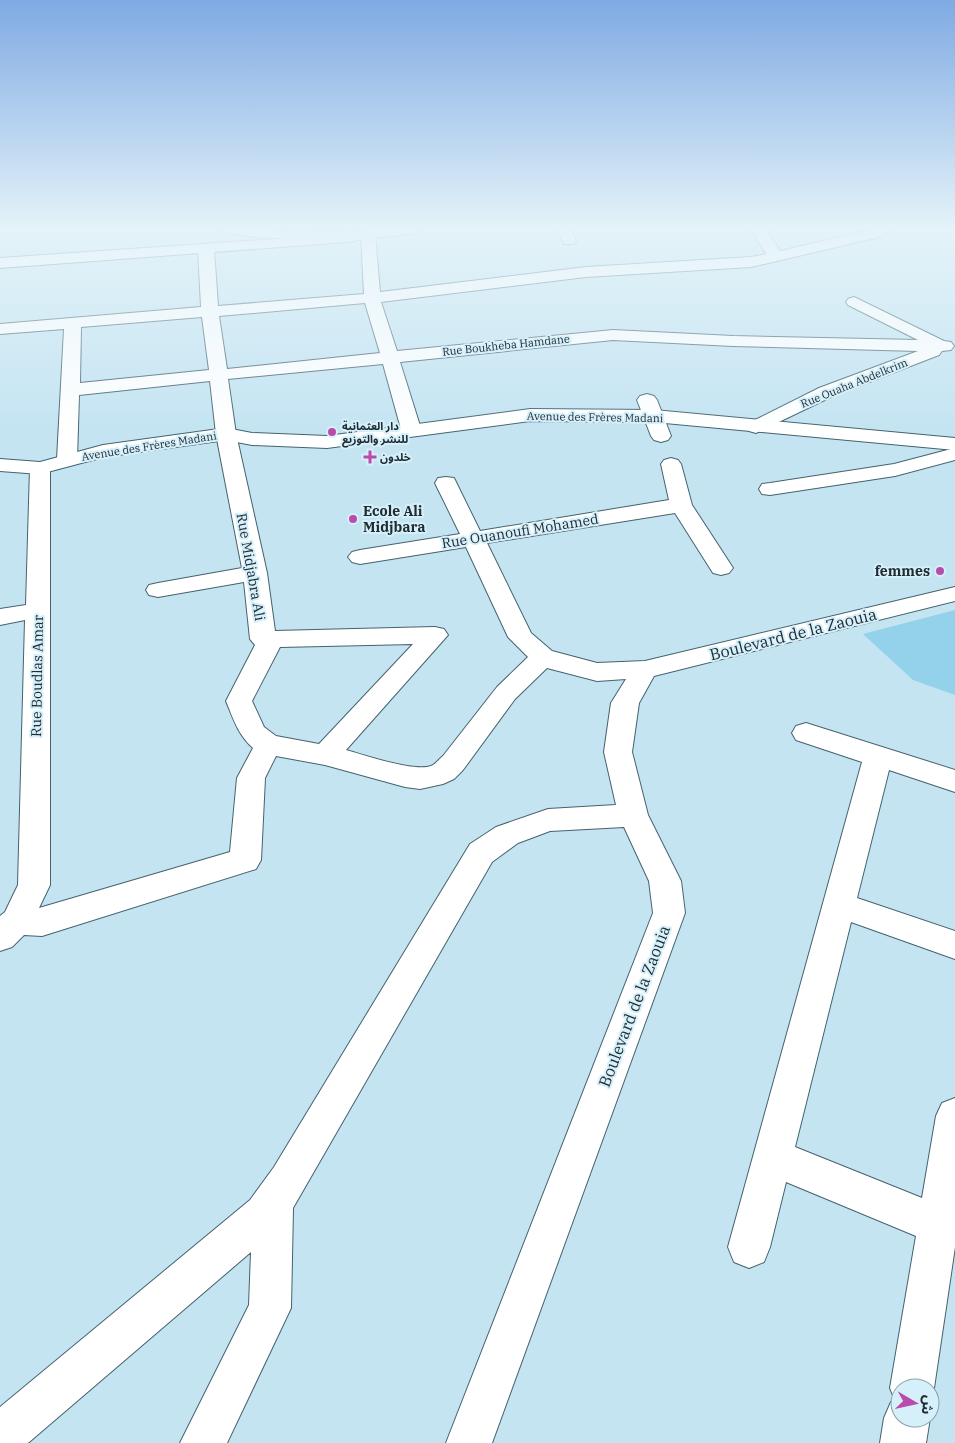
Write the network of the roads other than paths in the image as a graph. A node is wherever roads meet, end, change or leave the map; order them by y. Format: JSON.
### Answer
{"nodes":[{"id":1,"x":209,"y":296,"type":"edge"},
{"id":2,"x":383,"y":296,"type":"edge"},
{"id":3,"x":372,"y":298,"type":"junction"},
{"id":4,"x":854,"y":302,"type":"dead end"},
{"id":5,"x":210,"y":312,"type":"junction"},
{"id":6,"x":73,"y":323,"type":"junction"},
{"id":7,"x":0,"y":329,"type":"edge"},
{"id":8,"x":950,"y":345,"type":"edge"},
{"id":9,"x":388,"y":356,"type":"junction"},
{"id":10,"x":218,"y":374,"type":"junction"},
{"id":11,"x":69,"y":390,"type":"junction"},
{"id":12,"x":650,"y":408,"type":"junction"},
{"id":13,"x":756,"y":427,"type":"junction"},
{"id":14,"x":411,"y":429,"type":"junction"},
{"id":15,"x":226,"y":434,"type":"junction"},
{"id":16,"x":661,"y":436,"type":"dead end"},
{"id":17,"x":955,"y":444,"type":"edge"},
{"id":18,"x":955,"y":454,"type":"edge"},
{"id":19,"x":67,"y":459,"type":"junction"},
{"id":20,"x":671,"y":464,"type":"dead end"},
{"id":21,"x":0,"y":465,"type":"edge"},
{"id":22,"x":40,"y":468,"type":"junction"},
{"id":23,"x":446,"y":483,"type":"dead end"},
{"id":24,"x":770,"y":489,"type":"dead end"},
{"id":25,"x":681,"y":505,"type":"junction"},
{"id":26,"x":471,"y":538,"type":"junction"},
{"id":27,"x":360,"y":557,"type":"dead end"},
{"id":28,"x":721,"y":568,"type":"dead end"},
{"id":29,"x":255,"y":573,"type":"junction"},
{"id":30,"x":158,"y":590,"type":"dead end"},
{"id":31,"x":955,"y":594,"type":"edge"},
{"id":32,"x":38,"y":610,"type":"junction"},
{"id":33,"x":0,"y":617,"type":"edge"},
{"id":34,"x":263,"y":640,"type":"junction"},
{"id":35,"x":543,"y":657,"type":"junction"},
{"id":36,"x":646,"y":670,"type":"junction"},
{"id":37,"x":806,"y":733,"type":"dead end"},
{"id":38,"x":268,"y":745,"type":"junction"},
{"id":39,"x":325,"y":755,"type":"junction"},
{"id":40,"x":878,"y":756,"type":"junction"},
{"id":41,"x":955,"y":781,"type":"edge"},
{"id":42,"x":633,"y":815,"type":"junction"},
{"id":43,"x":839,"y":906,"type":"junction"},
{"id":44,"x":9,"y":929,"type":"edge"},
{"id":45,"x":955,"y":945,"type":"edge"},
{"id":46,"x":955,"y":1116,"type":"edge"},
{"id":47,"x":772,"y":1157,"type":"junction"},
{"id":48,"x":273,"y":1202,"type":"junction"},
{"id":49,"x":938,"y":1225,"type":"junction"},
{"id":50,"x":748,"y":1247,"type":"dead end"},
{"id":51,"x":914,"y":1378,"type":"edge"},
{"id":52,"x":905,"y":1428,"type":"edge"},
{"id":53,"x":0,"y":1437,"type":"edge"},
{"id":54,"x":203,"y":1443,"type":"edge"},
{"id":55,"x":469,"y":1443,"type":"edge"},
{"id":56,"x":903,"y":1443,"type":"edge"}],
"edges":[{"from":1,"to":5,"type":"street","name":"Rue Midjabra Ali"},
{"from":2,"to":3,"type":"street"},
{"from":3,"to":5,"type":"street"},
{"from":3,"to":9,"type":"street"},
{"from":4,"to":8,"type":"street"},
{"from":5,"to":6,"type":"street"},
{"from":5,"to":10,"type":"street","name":"Rue Midjabra Ali"},
{"from":6,"to":7,"type":"street"},
{"from":6,"to":11,"type":"street"},
{"from":8,"to":9,"type":"street","name":"Rue Boukheba Hamdane"},
{"from":8,"to":13,"type":"street","name":"Rue Ouaha Abdelkrim"},
{"from":9,"to":10,"type":"street","name":"Rue Boukheba Hamdane"},
{"from":9,"to":14,"type":"street"},
{"from":10,"to":11,"type":"street","name":"Rue Boukheba Hamdane"},
{"from":10,"to":15,"type":"street","name":"Rue Midjabra Ali"},
{"from":11,"to":19,"type":"street"},
{"from":12,"to":13,"type":"street","name":"Avenue des Frères Madani"},
{"from":12,"to":14,"type":"street","name":"Avenue des Frères Madani"},
{"from":12,"to":16,"type":"street"},
{"from":13,"to":17,"type":"street","name":"Avenue des Frères Madani"},
{"from":14,"to":15,"type":"street","name":"Avenue des Frères Madani"},
{"from":15,"to":19,"type":"street","name":"Avenue des Frères Madani"},
{"from":15,"to":29,"type":"street","name":"Rue Midjabra Ali"},
{"from":18,"to":24,"type":"street"},
{"from":19,"to":22,"type":"street","name":"Avenue des Frères Madani"},
{"from":20,"to":25,"type":"street"},
{"from":21,"to":22,"type":"street","name":"Avenue des Frères Madani"},
{"from":22,"to":32,"type":"street","name":"Rue Boudlas Amar"},
{"from":23,"to":26,"type":"street"},
{"from":25,"to":26,"type":"street","name":"Rue Ouanoufi Mohamed"},
{"from":25,"to":28,"type":"street"},
{"from":26,"to":27,"type":"street","name":"Rue Ouanoufi Mohamed"},
{"from":26,"to":35,"type":"street"},
{"from":29,"to":30,"type":"street"},
{"from":29,"to":34,"type":"street","name":"Rue Midjabra Ali"},
{"from":31,"to":36,"type":"street","name":"Boulevard de la Zaouia"},
{"from":32,"to":33,"type":"street"},
{"from":32,"to":44,"type":"street","name":"Rue Boudlas Amar"},
{"from":34,"to":38,"type":"street","name":"Rue Midjabra Ali"},
{"from":34,"to":39,"type":"street"},
{"from":35,"to":36,"type":"street"},
{"from":35,"to":39,"type":"street"},
{"from":36,"to":42,"type":"street","name":"Boulevard de la Zaouia"},
{"from":37,"to":40,"type":"street"},
{"from":38,"to":39,"type":"street"},
{"from":38,"to":44,"type":"street"},
{"from":40,"to":41,"type":"street"},
{"from":40,"to":43,"type":"street"},
{"from":42,"to":48,"type":"street"},
{"from":42,"to":55,"type":"street","name":"Boulevard de la Zaouia"},
{"from":43,"to":45,"type":"street"},
{"from":43,"to":47,"type":"street"},
{"from":46,"to":49,"type":"street"},
{"from":47,"to":49,"type":"street"},
{"from":47,"to":50,"type":"street"},
{"from":48,"to":53,"type":"street"},
{"from":48,"to":54,"type":"street"},
{"from":49,"to":51,"type":"street"},
{"from":52,"to":56,"type":"street"}]}
